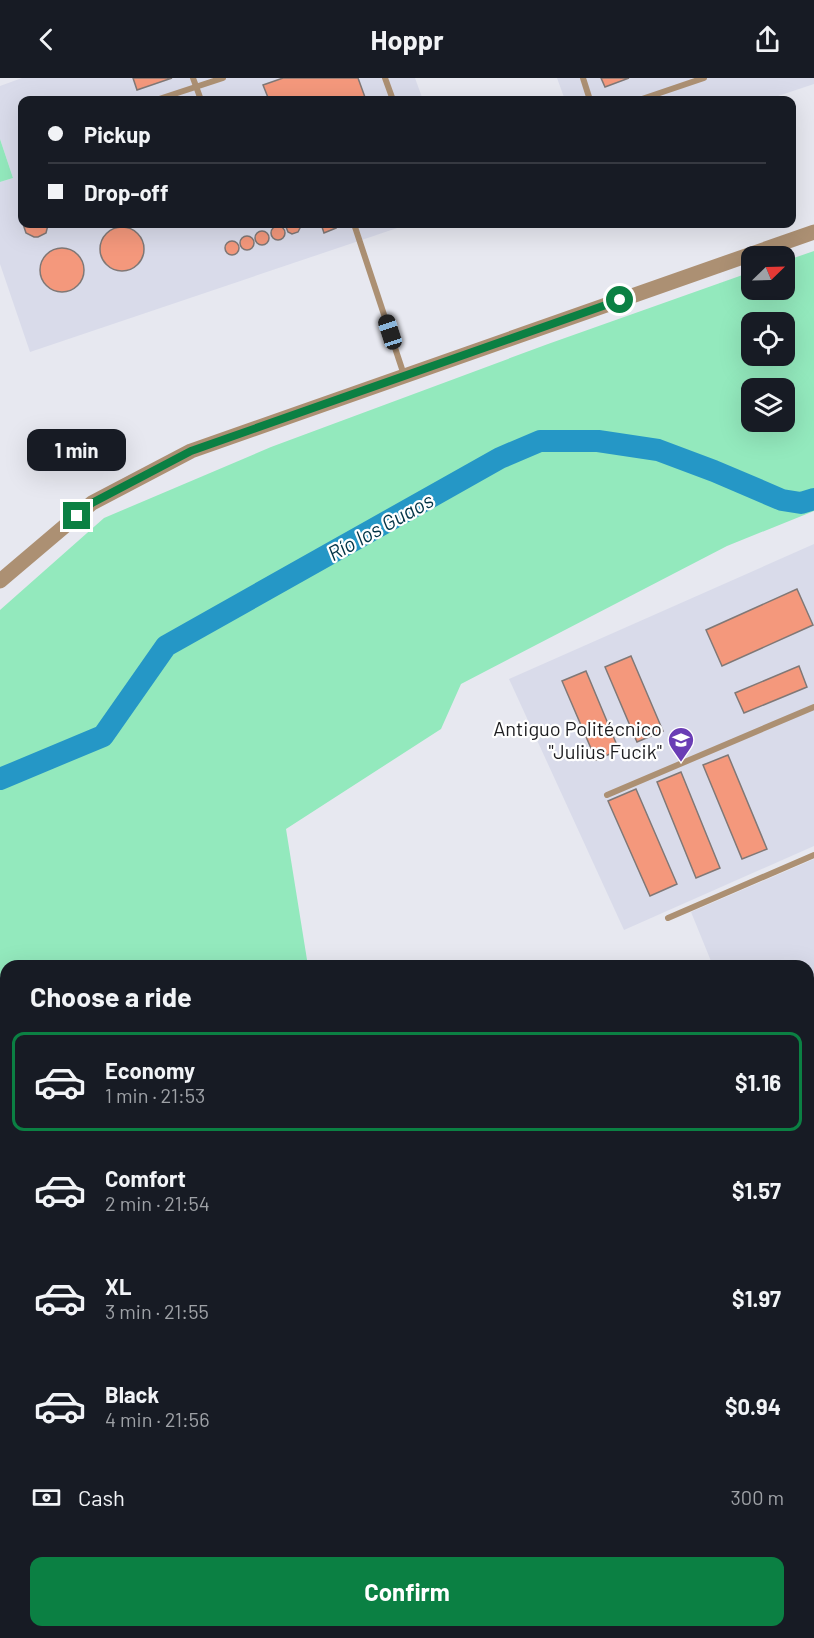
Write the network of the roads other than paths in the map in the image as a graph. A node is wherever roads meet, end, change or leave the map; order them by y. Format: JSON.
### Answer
{"nodes":[{"id":1,"x":193,"y":78,"type":"edge"},
{"id":2,"x":223,"y":78,"type":"edge"},
{"id":3,"x":385,"y":78,"type":"edge"},
{"id":4,"x":583,"y":78,"type":"edge"},
{"id":5,"x":704,"y":78,"type":"edge"},
{"id":6,"x":196,"y":87,"type":"junction"},
{"id":7,"x":168,"y":96,"type":"edge"},
{"id":8,"x":199,"y":96,"type":"edge"},
{"id":9,"x":392,"y":96,"type":"edge"},
{"id":10,"x":589,"y":96,"type":"edge"},
{"id":11,"x":651,"y":96,"type":"edge"},
{"id":12,"x":355,"y":228,"type":"edge"},
{"id":13,"x":814,"y":232,"type":"edge"},
{"id":14,"x":404,"y":376,"type":"junction"},
{"id":15,"x":0,"y":581,"type":"edge"},
{"id":16,"x":814,"y":707,"type":"edge"},
{"id":17,"x":608,"y":795,"type":"dead end"},
{"id":18,"x":814,"y":855,"type":"edge"},
{"id":19,"x":668,"y":918,"type":"dead end"}],
"edges":[{"from":1,"to":6,"type":"lane"},
{"from":2,"to":6,"type":"lane"},
{"from":3,"to":9,"type":"lane"},
{"from":4,"to":10,"type":"lane"},
{"from":5,"to":11,"type":"lane"},
{"from":6,"to":7,"type":"lane"},
{"from":6,"to":8,"type":"lane"},
{"from":12,"to":14,"type":"lane"},
{"from":13,"to":14,"type":"street"},
{"from":14,"to":15,"type":"street"},
{"from":16,"to":17,"type":"lane"},
{"from":18,"to":19,"type":"lane"}]}
